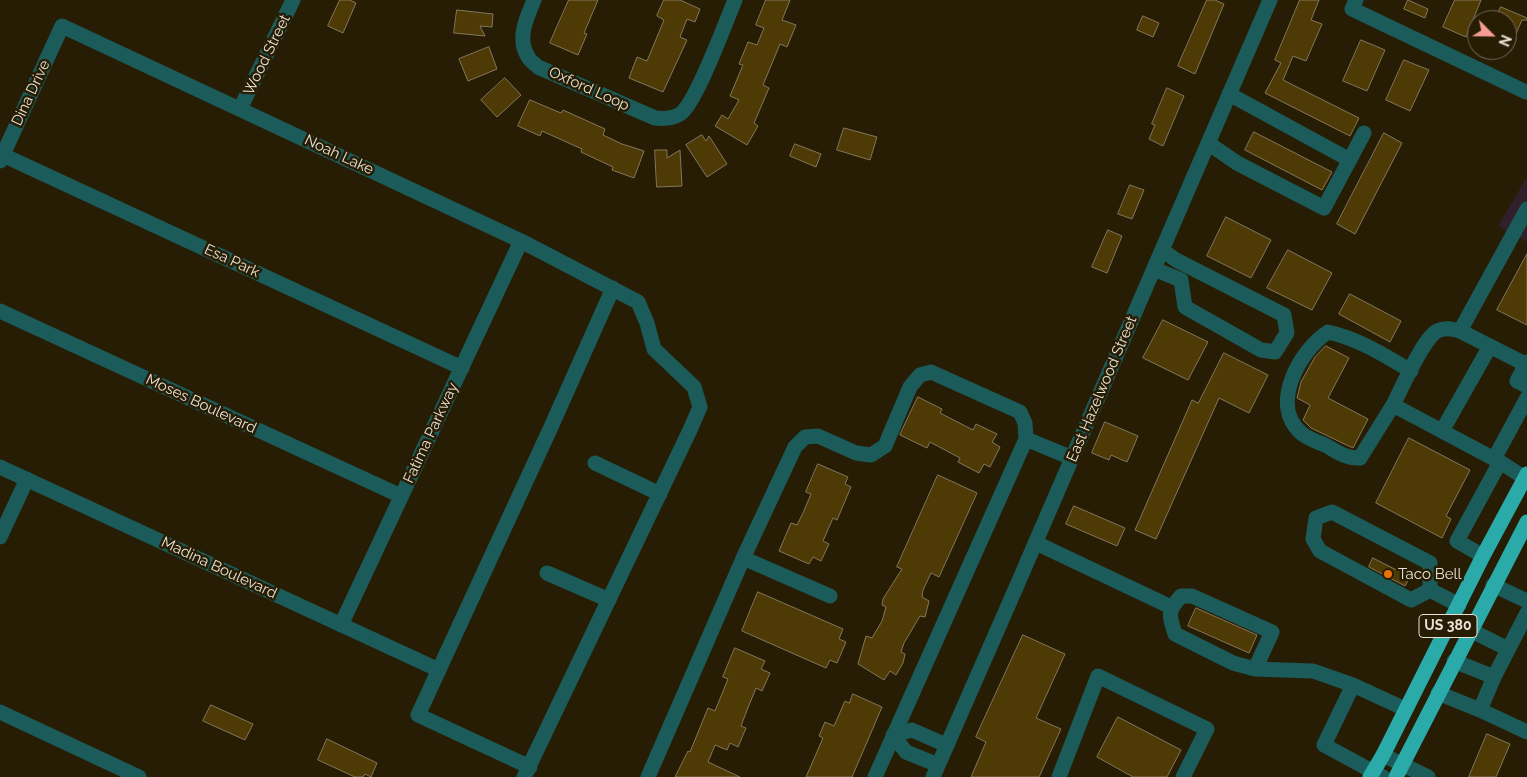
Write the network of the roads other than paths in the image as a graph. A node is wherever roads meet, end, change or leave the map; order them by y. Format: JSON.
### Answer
{"nodes":[{"id":1,"x":293,"y":0,"type":"edge"},
{"id":2,"x":534,"y":0,"type":"edge"},
{"id":3,"x":735,"y":0,"type":"edge"},
{"id":4,"x":1270,"y":0,"type":"edge"},
{"id":5,"x":1356,"y":0,"type":"edge"},
{"id":6,"x":62,"y":26,"type":"joint"},
{"id":7,"x":1526,"y":92,"type":"edge"},
{"id":8,"x":1229,"y":94,"type":"junction"},
{"id":9,"x":240,"y":109,"type":"junction"},
{"id":10,"x":1364,"y":133,"type":"dead end"},
{"id":11,"x":1208,"y":143,"type":"junction"},
{"id":12,"x":1,"y":158,"type":"edge"},
{"id":13,"x":1350,"y":160,"type":"junction"},
{"id":14,"x":1527,"y":209,"type":"edge"},
{"id":15,"x":521,"y":240,"type":"junction"},
{"id":16,"x":1162,"y":250,"type":"junction"},
{"id":17,"x":1154,"y":269,"type":"junction"},
{"id":18,"x":613,"y":288,"type":"junction"},
{"id":19,"x":0,"y":311,"type":"edge"},
{"id":20,"x":1460,"y":332,"type":"junction"},
{"id":21,"x":1490,"y":346,"type":"junction"},
{"id":22,"x":1526,"y":363,"type":"edge"},
{"id":23,"x":462,"y":368,"type":"junction"},
{"id":24,"x":1411,"y":371,"type":"junction"},
{"id":25,"x":1527,"y":386,"type":"edge"},
{"id":26,"x":1527,"y":398,"type":"edge"},
{"id":27,"x":1393,"y":405,"type":"junction"},
{"id":28,"x":1442,"y":431,"type":"junction"},
{"id":29,"x":1026,"y":439,"type":"junction"},
{"id":30,"x":1072,"y":458,"type":"junction"},
{"id":31,"x":1497,"y":460,"type":"junction"},
{"id":32,"x":595,"y":463,"type":"dead end"},
{"id":33,"x":0,"y":467,"type":"edge"},
{"id":34,"x":1526,"y":476,"type":"edge"},
{"id":35,"x":27,"y":479,"type":"junction"},
{"id":36,"x":660,"y":494,"type":"junction"},
{"id":37,"x":401,"y":496,"type":"junction"},
{"id":38,"x":1527,"y":522,"type":"edge"},
{"id":39,"x":0,"y":537,"type":"edge"},
{"id":40,"x":1036,"y":542,"type":"junction"},
{"id":41,"x":1483,"y":556,"type":"junction"},
{"id":42,"x":743,"y":558,"type":"junction"},
{"id":43,"x":547,"y":573,"type":"dead end"},
{"id":44,"x":1493,"y":585,"type":"junction"},
{"id":45,"x":1430,"y":590,"type":"junction"},
{"id":46,"x":830,"y":596,"type":"dead end"},
{"id":47,"x":609,"y":600,"type":"junction"},
{"id":48,"x":1527,"y":601,"type":"edge"},
{"id":49,"x":1459,"y":605,"type":"junction"},
{"id":50,"x":1171,"y":607,"type":"junction"},
{"id":51,"x":1527,"y":613,"type":"edge"},
{"id":52,"x":1478,"y":614,"type":"junction"},
{"id":53,"x":341,"y":625,"type":"junction"},
{"id":54,"x":1470,"y":630,"type":"junction"},
{"id":55,"x":1508,"y":649,"type":"junction"},
{"id":56,"x":1454,"y":661,"type":"junction"},
{"id":57,"x":1255,"y":669,"type":"junction"},
{"id":58,"x":439,"y":670,"type":"junction"},
{"id":59,"x":1494,"y":677,"type":"junction"},
{"id":60,"x":1353,"y":685,"type":"junction"},
{"id":61,"x":1438,"y":693,"type":"junction"},
{"id":62,"x":1405,"y":709,"type":"junction"},
{"id":63,"x":1480,"y":710,"type":"junction"},
{"id":64,"x":0,"y":712,"type":"edge"},
{"id":65,"x":1527,"y":732,"type":"edge"},
{"id":66,"x":893,"y":736,"type":"junction"},
{"id":67,"x":946,"y":745,"type":"junction"},
{"id":68,"x":1383,"y":755,"type":"junction"},
{"id":69,"x":1400,"y":770,"type":"edge"},
{"id":70,"x":935,"y":771,"type":"edge"},
{"id":71,"x":527,"y":772,"type":"edge"},
{"id":72,"x":1375,"y":775,"type":"edge"},
{"id":73,"x":139,"y":777,"type":"edge"},
{"id":74,"x":648,"y":777,"type":"edge"},
{"id":75,"x":876,"y":777,"type":"edge"},
{"id":76,"x":1059,"y":777,"type":"edge"},
{"id":77,"x":1183,"y":777,"type":"edge"},
{"id":78,"x":1428,"y":777,"type":"edge"}],
"edges":[{"from":1,"to":9,"type":"street","name":"Wood Street"},
{"from":2,"to":3,"type":"street","name":"Oxford Loop"},
{"from":4,"to":8,"type":"street","name":"East Hazelwood Street"},
{"from":5,"to":7,"type":"street"},
{"from":6,"to":9,"type":"street","name":"Noah Lake"},
{"from":6,"to":12,"type":"street","name":"Dina Drive"},
{"from":8,"to":11,"type":"street","name":"East Hazelwood Street"},
{"from":8,"to":13,"type":"street"},
{"from":9,"to":15,"type":"street","name":"Noah Lake"},
{"from":10,"to":13,"type":"street"},
{"from":11,"to":13,"type":"street"},
{"from":11,"to":16,"type":"street","name":"East Hazelwood Street"},
{"from":12,"to":23,"type":"street","name":"Esa Park"},
{"from":14,"to":20,"type":"street"},
{"from":15,"to":18,"type":"street","name":"Noah Lake"},
{"from":15,"to":23,"type":"street","name":"Fatima Parkway"},
{"from":16,"to":17,"type":"street","name":"East Hazelwood Street"},
{"from":16,"to":17,"type":"street"},
{"from":17,"to":30,"type":"street","name":"East Hazelwood Street"},
{"from":18,"to":36,"type":"street","name":"Noah Lake"},
{"from":18,"to":58,"type":"street"},
{"from":19,"to":37,"type":"street","name":"Moses Boulevard"},
{"from":20,"to":21,"type":"street"},
{"from":20,"to":24,"type":"street"},
{"from":21,"to":22,"type":"street"},
{"from":21,"to":28,"type":"street"},
{"from":22,"to":25,"type":"street"},
{"from":23,"to":37,"type":"street","name":"Fatima Parkway"},
{"from":24,"to":27,"type":"street"},
{"from":24,"to":27,"type":"street"},
{"from":26,"to":31,"type":"street"},
{"from":27,"to":28,"type":"street"},
{"from":28,"to":31,"type":"street"},
{"from":29,"to":30,"type":"street"},
{"from":29,"to":42,"type":"street"},
{"from":29,"to":66,"type":"street"},
{"from":30,"to":40,"type":"street","name":"East Hazelwood Street"},
{"from":31,"to":34,"type":"street"},
{"from":31,"to":41,"type":"street"},
{"from":32,"to":36,"type":"street"},
{"from":33,"to":35,"type":"street","name":"Madina Boulevard"},
{"from":34,"to":41,"type":"highway","number":"US 380"},
{"from":35,"to":39,"type":"street"},
{"from":35,"to":53,"type":"street","name":"Madina Boulevard"},
{"from":36,"to":47,"type":"street","name":"Noah Lake"},
{"from":37,"to":53,"type":"street","name":"Fatima Parkway"},
{"from":38,"to":44,"type":"highway","number":"US 380"},
{"from":40,"to":50,"type":"street"},
{"from":40,"to":67,"type":"street","name":"East Hazelwood Street"},
{"from":41,"to":49,"type":"highway","number":"US 380"},
{"from":42,"to":46,"type":"street"},
{"from":42,"to":74,"type":"street"},
{"from":43,"to":47,"type":"street"},
{"from":44,"to":48,"type":"street"},
{"from":44,"to":52,"type":"highway","number":"US 380"},
{"from":45,"to":45,"type":"street"},
{"from":45,"to":49,"type":"street"},
{"from":47,"to":71,"type":"street","name":"Noah Lake"},
{"from":49,"to":52,"type":"highway"},
{"from":49,"to":62,"type":"highway","number":"US 380"},
{"from":50,"to":57,"type":"street"},
{"from":50,"to":57,"type":"street"},
{"from":51,"to":55,"type":"street"},
{"from":52,"to":54,"type":"highway","number":"US 380"},
{"from":53,"to":58,"type":"street","name":"Madina Boulevard"},
{"from":54,"to":55,"type":"street"},
{"from":54,"to":56,"type":"highway","number":"US 380"},
{"from":55,"to":59,"type":"street"},
{"from":56,"to":59,"type":"street"},
{"from":56,"to":61,"type":"highway","number":"US 380"},
{"from":57,"to":60,"type":"street"},
{"from":58,"to":71,"type":"street"},
{"from":59,"to":63,"type":"street"},
{"from":60,"to":62,"type":"street"},
{"from":60,"to":72,"type":"street"},
{"from":61,"to":63,"type":"street"},
{"from":61,"to":69,"type":"highway","number":"US 380"},
{"from":62,"to":68,"type":"highway","number":"US 380"},
{"from":63,"to":65,"type":"street"},
{"from":64,"to":73,"type":"street"},
{"from":66,"to":67,"type":"street"},
{"from":66,"to":70,"type":"street"},
{"from":66,"to":75,"type":"street"},
{"from":67,"to":70,"type":"street","name":"East Hazelwood Street"},
{"from":68,"to":69,"type":"street"},
{"from":68,"to":72,"type":"highway","number":"US 380"},
{"from":69,"to":78,"type":"street"},
{"from":76,"to":77,"type":"street"}]}
